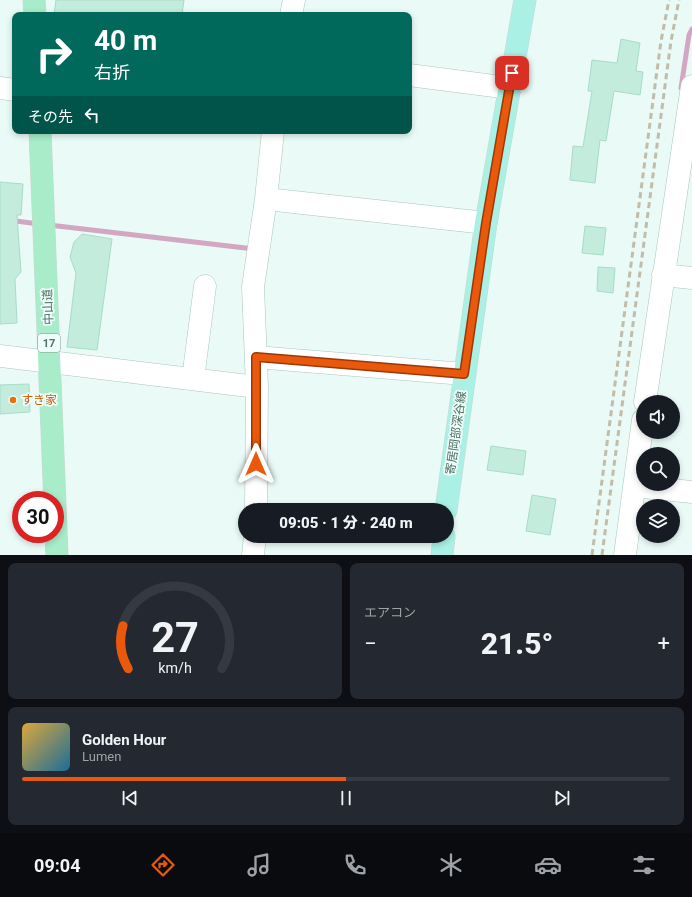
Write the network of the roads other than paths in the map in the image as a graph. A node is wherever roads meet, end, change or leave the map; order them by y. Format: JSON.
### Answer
{"nodes":[{"id":1,"x":34,"y":0,"type":"edge"},
{"id":2,"x":294,"y":0,"type":"edge"},
{"id":3,"x":525,"y":0,"type":"edge"},
{"id":4,"x":35,"y":12,"type":"edge"},
{"id":5,"x":292,"y":12,"type":"edge"},
{"id":6,"x":412,"y":75,"type":"edge"},
{"id":7,"x":692,"y":86,"type":"edge"},
{"id":8,"x":0,"y":88,"type":"edge"},
{"id":9,"x":510,"y":88,"type":"junction"},
{"id":10,"x":12,"y":90,"type":"edge"},
{"id":11,"x":40,"y":134,"type":"edge"},
{"id":12,"x":274,"y":134,"type":"edge"},
{"id":13,"x":266,"y":199,"type":"junction"},
{"id":14,"x":486,"y":223,"type":"junction"},
{"id":15,"x":663,"y":275,"type":"junction"},
{"id":16,"x":692,"y":278,"type":"edge"},
{"id":17,"x":205,"y":286,"type":"dead end"},
{"id":18,"x":0,"y":356,"type":"edge"},
{"id":19,"x":256,"y":357,"type":"junction"},
{"id":20,"x":50,"y":362,"type":"junction"},
{"id":21,"x":464,"y":374,"type":"junction"},
{"id":22,"x":193,"y":379,"type":"junction"},
{"id":23,"x":257,"y":387,"type":"junction"},
{"id":24,"x":646,"y":395,"type":"edge"},
{"id":25,"x":640,"y":439,"type":"edge"},
{"id":26,"x":634,"y":486,"type":"junction"},
{"id":27,"x":692,"y":492,"type":"edge"},
{"id":28,"x":256,"y":503,"type":"edge"},
{"id":29,"x":447,"y":503,"type":"edge"},
{"id":30,"x":254,"y":543,"type":"edge"},
{"id":31,"x":443,"y":543,"type":"edge"},
{"id":32,"x":57,"y":555,"type":"edge"},
{"id":33,"x":253,"y":555,"type":"edge"},
{"id":34,"x":442,"y":555,"type":"edge"},
{"id":35,"x":625,"y":555,"type":"edge"}],
"edges":[{"from":1,"to":4,"type":"highway"},
{"from":2,"to":5,"type":"street"},
{"from":3,"to":9,"type":"main road","name":"寄居岡部深谷線"},
{"from":6,"to":9,"type":"street"},
{"from":7,"to":15,"type":"street"},
{"from":8,"to":10,"type":"street"},
{"from":9,"to":14,"type":"main road","name":"寄居岡部深谷線"},
{"from":11,"to":20,"type":"highway","name":"中山道","number":"17"},
{"from":12,"to":13,"type":"street"},
{"from":13,"to":14,"type":"street"},
{"from":13,"to":19,"type":"street"},
{"from":14,"to":21,"type":"main road","name":"寄居岡部深谷線"},
{"from":15,"to":16,"type":"street"},
{"from":15,"to":24,"type":"street"},
{"from":17,"to":22,"type":"street"},
{"from":18,"to":20,"type":"street"},
{"from":19,"to":21,"type":"street"},
{"from":19,"to":23,"type":"street"},
{"from":20,"to":22,"type":"street"},
{"from":20,"to":32,"type":"highway","name":"中山道","number":"17"},
{"from":21,"to":29,"type":"main road","name":"寄居岡部深谷線"},
{"from":22,"to":23,"type":"street"},
{"from":23,"to":28,"type":"street"},
{"from":25,"to":26,"type":"street"},
{"from":26,"to":27,"type":"street"},
{"from":26,"to":35,"type":"street"},
{"from":30,"to":33,"type":"street"},
{"from":31,"to":34,"type":"main road"}]}
